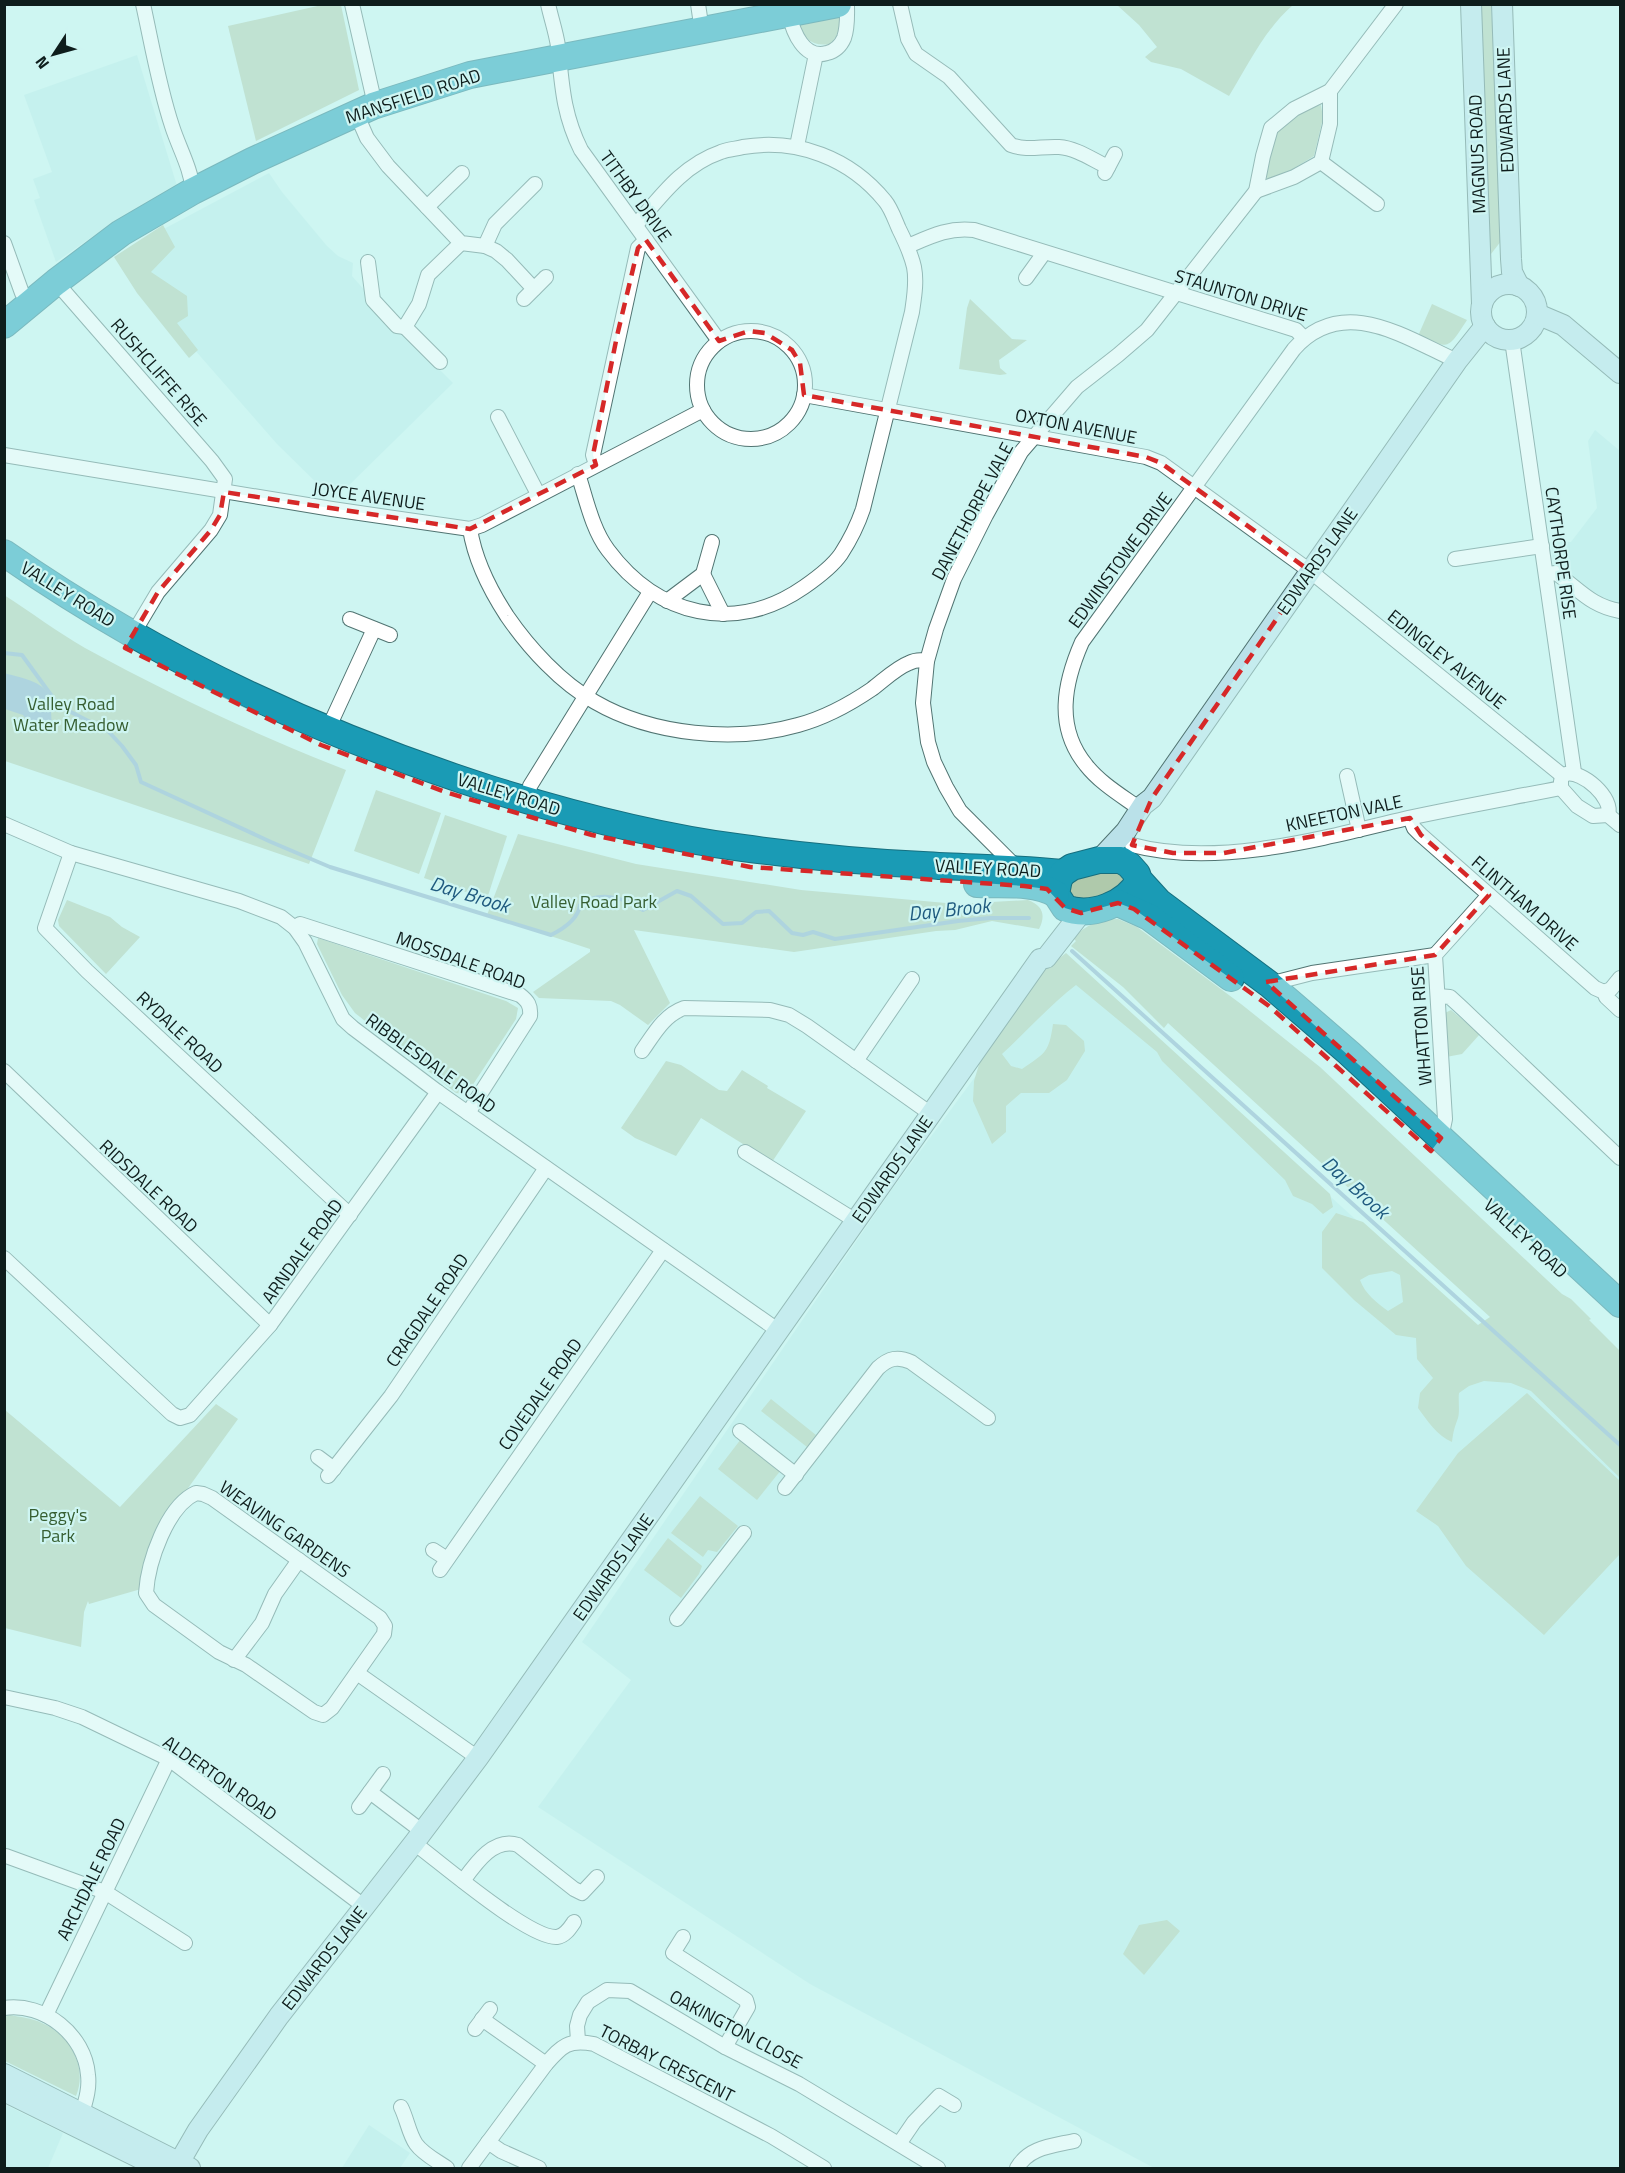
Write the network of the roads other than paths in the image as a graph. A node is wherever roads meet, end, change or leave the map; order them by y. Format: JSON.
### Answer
{"nodes":[{"id":1,"x":143,"y":4,"type":"edge"},
{"id":2,"x":352,"y":4,"type":"edge"},
{"id":3,"x":548,"y":4,"type":"edge"},
{"id":4,"x":698,"y":4,"type":"edge"},
{"id":5,"x":838,"y":4,"type":"edge"},
{"id":6,"x":847,"y":4,"type":"edge"},
{"id":7,"x":900,"y":4,"type":"edge"},
{"id":8,"x":1396,"y":4,"type":"edge"},
{"id":9,"x":1471,"y":4,"type":"edge"},
{"id":10,"x":1502,"y":4,"type":"edge"},
{"id":11,"x":777,"y":12,"type":"edge"},
{"id":12,"x":702,"y":31,"type":"junction"},
{"id":13,"x":816,"y":54,"type":"junction"},
{"id":14,"x":558,"y":57,"type":"junction"},
{"id":15,"x":1330,"y":91,"type":"junction"},
{"id":16,"x":364,"y":109,"type":"junction"},
{"id":17,"x":797,"y":146,"type":"junction"},
{"id":18,"x":1116,"y":154,"type":"dead end"},
{"id":19,"x":1321,"y":162,"type":"junction"},
{"id":20,"x":462,"y":173,"type":"dead end"},
{"id":21,"x":536,"y":184,"type":"dead end"},
{"id":22,"x":1256,"y":190,"type":"junction"},
{"id":23,"x":193,"y":191,"type":"junction"},
{"id":24,"x":1377,"y":204,"type":"dead end"},
{"id":25,"x":427,"y":207,"type":"junction"},
{"id":26,"x":636,"y":225,"type":"junction"},
{"id":27,"x":646,"y":240,"type":"junction"},
{"id":28,"x":4,"y":243,"type":"edge"},
{"id":29,"x":461,"y":243,"type":"junction"},
{"id":30,"x":485,"y":246,"type":"junction"},
{"id":31,"x":908,"y":246,"type":"junction"},
{"id":32,"x":1044,"y":253,"type":"junction"},
{"id":33,"x":368,"y":262,"type":"dead end"},
{"id":34,"x":546,"y":277,"type":"dead end"},
{"id":35,"x":1026,"y":278,"type":"dead end"},
{"id":36,"x":56,"y":282,"type":"junction"},
{"id":37,"x":1519,"y":286,"type":"junction"},
{"id":38,"x":1176,"y":294,"type":"junction"},
{"id":39,"x":31,"y":303,"type":"junction"},
{"id":40,"x":1482,"y":304,"type":"junction"},
{"id":41,"x":1537,"y":314,"type":"junction"},
{"id":42,"x":4,"y":325,"type":"edge"},
{"id":43,"x":1485,"y":326,"type":"junction"},
{"id":44,"x":405,"y":327,"type":"junction"},
{"id":45,"x":1304,"y":338,"type":"junction"},
{"id":46,"x":1512,"y":340,"type":"junction"},
{"id":47,"x":719,"y":341,"type":"junction"},
{"id":48,"x":1457,"y":361,"type":"junction"},
{"id":49,"x":440,"y":362,"type":"dead end"},
{"id":50,"x":1620,"y":372,"type":"edge"},
{"id":51,"x":804,"y":395,"type":"junction"},
{"id":52,"x":888,"y":409,"type":"junction"},
{"id":53,"x":703,"y":410,"type":"junction"},
{"id":54,"x":498,"y":417,"type":"dead end"},
{"id":55,"x":1034,"y":436,"type":"junction"},
{"id":56,"x":4,"y":455,"type":"edge"},
{"id":57,"x":596,"y":465,"type":"junction"},
{"id":58,"x":578,"y":474,"type":"junction"},
{"id":59,"x":1195,"y":487,"type":"junction"},
{"id":60,"x":224,"y":492,"type":"junction"},
{"id":61,"x":538,"y":494,"type":"junction"},
{"id":62,"x":470,"y":529,"type":"junction"},
{"id":63,"x":712,"y":542,"type":"dead end"},
{"id":64,"x":1542,"y":546,"type":"junction"},
{"id":65,"x":4,"y":554,"type":"edge"},
{"id":66,"x":1455,"y":559,"type":"dead end"},
{"id":67,"x":1310,"y":571,"type":"junction"},
{"id":68,"x":703,"y":574,"type":"junction"},
{"id":69,"x":1546,"y":574,"type":"junction"},
{"id":70,"x":4,"y":575,"type":"edge"},
{"id":71,"x":650,"y":591,"type":"junction"},
{"id":72,"x":667,"y":601,"type":"junction"},
{"id":73,"x":1620,"y":611,"type":"edge"},
{"id":74,"x":723,"y":614,"type":"junction"},
{"id":75,"x":350,"y":619,"type":"dead end"},
{"id":76,"x":374,"y":629,"type":"junction"},
{"id":77,"x":390,"y":635,"type":"dead end"},
{"id":78,"x":129,"y":641,"type":"junction"},
{"id":79,"x":927,"y":662,"type":"junction"},
{"id":80,"x":586,"y":695,"type":"junction"},
{"id":81,"x":324,"y":737,"type":"junction"},
{"id":82,"x":1347,"y":776,"type":"dead end"},
{"id":83,"x":1566,"y":779,"type":"junction"},
{"id":84,"x":528,"y":801,"type":"junction"},
{"id":85,"x":1146,"y":804,"type":"junction"},
{"id":86,"x":1608,"y":814,"type":"junction"},
{"id":87,"x":1410,"y":818,"type":"junction"},
{"id":88,"x":4,"y":824,"type":"edge"},
{"id":89,"x":1620,"y":825,"type":"edge"},
{"id":90,"x":1359,"y":830,"type":"junction"},
{"id":91,"x":71,"y":853,"type":"junction"},
{"id":92,"x":1099,"y":860,"type":"junction"},
{"id":93,"x":1134,"y":863,"type":"junction"},
{"id":94,"x":1016,"y":867,"type":"junction"},
{"id":95,"x":1489,"y":895,"type":"junction"},
{"id":96,"x":1065,"y":896,"type":"junction"},
{"id":97,"x":1118,"y":903,"type":"junction"},
{"id":98,"x":295,"y":928,"type":"junction"},
{"id":99,"x":1435,"y":955,"type":"junction"},
{"id":100,"x":1620,"y":978,"type":"edge"},
{"id":101,"x":1269,"y":984,"type":"junction"},
{"id":102,"x":912,"y":987,"type":"dead end"},
{"id":103,"x":1604,"y":992,"type":"junction"},
{"id":104,"x":1438,"y":996,"type":"junction"},
{"id":105,"x":1620,"y":1010,"type":"edge"},
{"id":106,"x":651,"y":1039,"type":"junction"},
{"id":107,"x":663,"y":1047,"type":"dead end"},
{"id":108,"x":642,"y":1051,"type":"dead end"},
{"id":109,"x":856,"y":1061,"type":"junction"},
{"id":110,"x":4,"y":1071,"type":"edge"},
{"id":111,"x":438,"y":1092,"type":"junction"},
{"id":112,"x":468,"y":1113,"type":"junction"},
{"id":113,"x":931,"y":1114,"type":"junction"},
{"id":114,"x":1436,"y":1145,"type":"junction"},
{"id":115,"x":745,"y":1152,"type":"dead end"},
{"id":116,"x":1620,"y":1158,"type":"edge"},
{"id":117,"x":546,"y":1168,"type":"junction"},
{"id":118,"x":350,"y":1215,"type":"junction"},
{"id":119,"x":856,"y":1221,"type":"junction"},
{"id":120,"x":663,"y":1250,"type":"junction"},
{"id":121,"x":4,"y":1258,"type":"edge"},
{"id":122,"x":1620,"y":1304,"type":"edge"},
{"id":123,"x":270,"y":1325,"type":"junction"},
{"id":124,"x":1620,"y":1325,"type":"edge"},
{"id":125,"x":779,"y":1331,"type":"junction"},
{"id":126,"x":988,"y":1418,"type":"dead end"},
{"id":127,"x":740,"y":1431,"type":"dead end"},
{"id":128,"x":318,"y":1457,"type":"dead end"},
{"id":129,"x":796,"y":1475,"type":"junction"},
{"id":130,"x":785,"y":1488,"type":"dead end"},
{"id":131,"x":744,"y":1533,"type":"dead end"},
{"id":132,"x":434,"y":1550,"type":"dead end"},
{"id":133,"x":299,"y":1560,"type":"junction"},
{"id":134,"x":677,"y":1619,"type":"dead end"},
{"id":135,"x":234,"y":1660,"type":"junction"},
{"id":136,"x":357,"y":1672,"type":"junction"},
{"id":137,"x":4,"y":1697,"type":"edge"},
{"id":138,"x":478,"y":1758,"type":"junction"},
{"id":139,"x":169,"y":1759,"type":"junction"},
{"id":140,"x":383,"y":1774,"type":"dead end"},
{"id":141,"x":370,"y":1792,"type":"junction"},
{"id":142,"x":358,"y":1807,"type":"dead end"},
{"id":143,"x":418,"y":1838,"type":"junction"},
{"id":144,"x":6,"y":1856,"type":"edge"},
{"id":145,"x":597,"y":1877,"type":"dead end"},
{"id":146,"x":463,"y":1881,"type":"junction"},
{"id":147,"x":105,"y":1892,"type":"junction"},
{"id":148,"x":365,"y":1907,"type":"junction"},
{"id":149,"x":574,"y":1922,"type":"dead end"},
{"id":150,"x":683,"y":1937,"type":"dead end"},
{"id":151,"x":185,"y":1943,"type":"dead end"},
{"id":152,"x":4,"y":2008,"type":"edge"},
{"id":153,"x":46,"y":2015,"type":"junction"},
{"id":154,"x":483,"y":2019,"type":"dead end"},
{"id":155,"x":578,"y":2041,"type":"junction"},
{"id":156,"x":725,"y":2047,"type":"junction"},
{"id":157,"x":546,"y":2064,"type":"junction"},
{"id":158,"x":4,"y":2074,"type":"edge"},
{"id":159,"x":4,"y":2091,"type":"edge"},
{"id":160,"x":954,"y":2105,"type":"dead end"},
{"id":161,"x":401,"y":2107,"type":"dead end"},
{"id":162,"x":80,"y":2121,"type":"junction"},
{"id":163,"x":1074,"y":2140,"type":"dead end"},
{"id":164,"x":488,"y":2142,"type":"junction"},
{"id":165,"x":899,"y":2145,"type":"junction"},
{"id":166,"x":176,"y":2167,"type":"edge"},
{"id":167,"x":447,"y":2169,"type":"edge"},
{"id":168,"x":469,"y":2169,"type":"edge"},
{"id":169,"x":539,"y":2169,"type":"edge"},
{"id":170,"x":824,"y":2169,"type":"edge"},
{"id":171,"x":938,"y":2169,"type":"edge"},
{"id":172,"x":1017,"y":2169,"type":"edge"}],
"edges":[{"from":1,"to":23,"type":"street"},
{"from":2,"to":16,"type":"street"},
{"from":3,"to":14,"type":"street","name":"TITHBY DRIVE"},
{"from":4,"to":12,"type":"street"},
{"from":5,"to":11,"type":"highway","name":"MANSFIELD ROAD"},
{"from":6,"to":13,"type":"street"},
{"from":7,"to":18,"type":"street"},
{"from":8,"to":15,"type":"street","name":"DANETHORPE VALE"},
{"from":9,"to":40,"type":"street","name":"MAGNUS ROAD"},
{"from":10,"to":37,"type":"street","name":"EDWARDS LANE"},
{"from":11,"to":12,"type":"highway","name":"MANSFIELD ROAD"},
{"from":11,"to":13,"type":"street"},
{"from":12,"to":14,"type":"highway","name":"MANSFIELD ROAD"},
{"from":13,"to":17,"type":"street"},
{"from":14,"to":16,"type":"highway","name":"MANSFIELD ROAD"},
{"from":14,"to":26,"type":"street","name":"TITHBY DRIVE"},
{"from":15,"to":19,"type":"street"},
{"from":15,"to":22,"type":"street","name":"DANETHORPE VALE"},
{"from":16,"to":23,"type":"highway","name":"MANSFIELD ROAD"},
{"from":16,"to":25,"type":"street"},
{"from":17,"to":26,"type":"street"},
{"from":17,"to":31,"type":"street"},
{"from":19,"to":22,"type":"street"},
{"from":19,"to":24,"type":"street"},
{"from":20,"to":25,"type":"street"},
{"from":21,"to":30,"type":"street"},
{"from":22,"to":38,"type":"street","name":"DANETHORPE VALE"},
{"from":23,"to":36,"type":"highway","name":"MANSFIELD ROAD"},
{"from":25,"to":29,"type":"street"},
{"from":26,"to":27,"type":"street","name":"TITHBY DRIVE"},
{"from":27,"to":47,"type":"street","name":"TITHBY DRIVE"},
{"from":27,"to":57,"type":"street"},
{"from":28,"to":39,"type":"street"},
{"from":29,"to":30,"type":"street"},
{"from":29,"to":44,"type":"street"},
{"from":30,"to":34,"type":"street"},
{"from":31,"to":32,"type":"street","name":"STAUNTON DRIVE"},
{"from":31,"to":52,"type":"street"},
{"from":32,"to":35,"type":"street"},
{"from":32,"to":38,"type":"street","name":"STAUNTON DRIVE"},
{"from":33,"to":44,"type":"street"},
{"from":36,"to":39,"type":"highway","name":"MANSFIELD ROAD"},
{"from":36,"to":60,"type":"street","name":"RUSHCLIFFE RISE"},
{"from":37,"to":40,"type":"street"},
{"from":37,"to":41,"type":"street"},
{"from":38,"to":45,"type":"street","name":"STAUNTON DRIVE"},
{"from":38,"to":55,"type":"street","name":"DANETHORPE VALE"},
{"from":39,"to":42,"type":"highway","name":"MANSFIELD ROAD"},
{"from":40,"to":43,"type":"street"},
{"from":41,"to":46,"type":"street"},
{"from":41,"to":50,"type":"street"},
{"from":43,"to":46,"type":"street"},
{"from":43,"to":48,"type":"street","name":"EDWARDS LANE"},
{"from":44,"to":49,"type":"street"},
{"from":45,"to":48,"type":"street","name":"STAUNTON DRIVE"},
{"from":45,"to":59,"type":"street","name":"EDWINSTOWE DRIVE"},
{"from":46,"to":64,"type":"street","name":"CAYTHORPE RISE"},
{"from":47,"to":51,"type":"street"},
{"from":47,"to":53,"type":"street"},
{"from":48,"to":67,"type":"street","name":"EDWARDS LANE"},
{"from":51,"to":52,"type":"street","name":"OXTON AVENUE"},
{"from":51,"to":53,"type":"street"},
{"from":52,"to":55,"type":"street","name":"OXTON AVENUE"},
{"from":52,"to":74,"type":"street"},
{"from":53,"to":57,"type":"street"},
{"from":54,"to":61,"type":"street"},
{"from":55,"to":59,"type":"street","name":"OXTON AVENUE"},
{"from":55,"to":79,"type":"street","name":"DANETHORPE VALE"},
{"from":56,"to":60,"type":"street","name":"JOYCE AVENUE"},
{"from":57,"to":58,"type":"street"},
{"from":58,"to":61,"type":"street"},
{"from":58,"to":71,"type":"street"},
{"from":59,"to":67,"type":"street","name":"OXTON AVENUE"},
{"from":59,"to":85,"type":"street","name":"EDWINSTOWE DRIVE"},
{"from":60,"to":62,"type":"street","name":"JOYCE AVENUE"},
{"from":60,"to":78,"type":"street"},
{"from":61,"to":62,"type":"street"},
{"from":62,"to":80,"type":"street"},
{"from":63,"to":68,"type":"street"},
{"from":64,"to":66,"type":"street"},
{"from":64,"to":69,"type":"street","name":"CAYTHORPE RISE"},
{"from":65,"to":78,"type":"highway","name":"VALLEY ROAD"},
{"from":67,"to":83,"type":"street","name":"EDINGLEY AVENUE"},
{"from":67,"to":85,"type":"street","name":"EDWARDS LANE"},
{"from":68,"to":72,"type":"street"},
{"from":68,"to":74,"type":"street"},
{"from":69,"to":73,"type":"street"},
{"from":69,"to":83,"type":"street","name":"CAYTHORPE RISE"},
{"from":70,"to":78,"type":"highway","name":"VALLEY ROAD"},
{"from":71,"to":72,"type":"street"},
{"from":71,"to":80,"type":"street"},
{"from":72,"to":74,"type":"street"},
{"from":75,"to":76,"type":"street"},
{"from":76,"to":77,"type":"street"},
{"from":76,"to":81,"type":"street"},
{"from":78,"to":81,"type":"highway","name":"VALLEY ROAD"},
{"from":79,"to":80,"type":"street"},
{"from":79,"to":94,"type":"street","name":"DANETHORPE VALE"},
{"from":80,"to":84,"type":"street"},
{"from":81,"to":84,"type":"highway","name":"VALLEY ROAD"},
{"from":81,"to":96,"type":"highway","name":"VALLEY ROAD"},
{"from":82,"to":90,"type":"street"},
{"from":83,"to":86,"type":"street","name":"EDINGLEY AVENUE"},
{"from":83,"to":86,"type":"street","name":"EDINGLEY AVENUE"},
{"from":83,"to":87,"type":"street","name":"KNEETON VALE"},
{"from":84,"to":94,"type":"highway","name":"VALLEY ROAD"},
{"from":85,"to":92,"type":"street","name":"EDWARDS LANE"},
{"from":85,"to":93,"type":"street","name":"EDWARDS LANE"},
{"from":86,"to":89,"type":"street","name":"EDINGLEY AVENUE"},
{"from":87,"to":90,"type":"street","name":"KNEETON VALE"},
{"from":87,"to":95,"type":"street","name":"FLINTHAM DRIVE"},
{"from":88,"to":91,"type":"street","name":"RIBBLESDALE ROAD"},
{"from":90,"to":93,"type":"street","name":"KNEETON VALE"},
{"from":91,"to":98,"type":"street","name":"RIBBLESDALE ROAD"},
{"from":91,"to":118,"type":"street","name":"RYDALE ROAD"},
{"from":92,"to":93,"type":"highway"},
{"from":92,"to":96,"type":"highway"},
{"from":93,"to":97,"type":"highway"},
{"from":93,"to":101,"type":"highway","name":"VALLEY ROAD"},
{"from":94,"to":96,"type":"highway","name":"VALLEY ROAD"},
{"from":95,"to":99,"type":"street","name":"WHATTON RISE"},
{"from":95,"to":103,"type":"street","name":"FLINTHAM DRIVE"},
{"from":96,"to":97,"type":"highway"},
{"from":96,"to":113,"type":"street","name":"EDWARDS LANE"},
{"from":97,"to":114,"type":"highway","name":"VALLEY ROAD"},
{"from":98,"to":111,"type":"street","name":"RIBBLESDALE ROAD"},
{"from":98,"to":112,"type":"street","name":"MOSSDALE ROAD"},
{"from":99,"to":101,"type":"street"},
{"from":99,"to":104,"type":"street","name":"WHATTON RISE"},
{"from":100,"to":103,"type":"street"},
{"from":101,"to":114,"type":"highway","name":"VALLEY ROAD"},
{"from":102,"to":109,"type":"street"},
{"from":103,"to":105,"type":"street","name":"FLINTHAM DRIVE"},
{"from":104,"to":114,"type":"street","name":"WHATTON RISE"},
{"from":104,"to":116,"type":"street"},
{"from":106,"to":107,"type":"street"},
{"from":106,"to":108,"type":"street"},
{"from":106,"to":109,"type":"street"},
{"from":109,"to":113,"type":"street"},
{"from":110,"to":123,"type":"street","name":"RIDSDALE ROAD"},
{"from":111,"to":112,"type":"street","name":"RIBBLESDALE ROAD"},
{"from":111,"to":118,"type":"street","name":"ARNDALE ROAD"},
{"from":112,"to":117,"type":"street","name":"RIBBLESDALE ROAD"},
{"from":113,"to":119,"type":"street","name":"EDWARDS LANE"},
{"from":114,"to":122,"type":"highway","name":"VALLEY ROAD"},
{"from":114,"to":124,"type":"highway","name":"VALLEY ROAD"},
{"from":115,"to":119,"type":"street"},
{"from":117,"to":120,"type":"street","name":"RIBBLESDALE ROAD"},
{"from":117,"to":128,"type":"street","name":"CRAGDALE ROAD"},
{"from":118,"to":123,"type":"street","name":"ARNDALE ROAD"},
{"from":119,"to":125,"type":"street","name":"EDWARDS LANE"},
{"from":120,"to":125,"type":"street","name":"RIBBLESDALE ROAD"},
{"from":120,"to":132,"type":"street","name":"COVEDALE ROAD"},
{"from":121,"to":123,"type":"street","name":"ARNDALE ROAD"},
{"from":125,"to":138,"type":"street","name":"EDWARDS LANE"},
{"from":126,"to":129,"type":"street"},
{"from":127,"to":129,"type":"street"},
{"from":129,"to":130,"type":"street"},
{"from":131,"to":134,"type":"street"},
{"from":133,"to":135,"type":"street"},
{"from":133,"to":135,"type":"street","name":"WEAVING GARDENS"},
{"from":133,"to":136,"type":"street","name":"WEAVING GARDENS"},
{"from":135,"to":136,"type":"street","name":"WEAVING GARDENS"},
{"from":136,"to":138,"type":"street"},
{"from":137,"to":139,"type":"street","name":"ALDERTON ROAD"},
{"from":138,"to":143,"type":"street","name":"EDWARDS LANE"},
{"from":139,"to":147,"type":"street","name":"ARCHDALE ROAD"},
{"from":139,"to":148,"type":"street","name":"ALDERTON ROAD"},
{"from":140,"to":141,"type":"street"},
{"from":141,"to":142,"type":"street"},
{"from":141,"to":143,"type":"street"},
{"from":143,"to":146,"type":"street"},
{"from":143,"to":148,"type":"street","name":"EDWARDS LANE"},
{"from":144,"to":147,"type":"street"},
{"from":145,"to":146,"type":"street"},
{"from":146,"to":149,"type":"street"},
{"from":147,"to":151,"type":"street"},
{"from":147,"to":153,"type":"street","name":"ARCHDALE ROAD"},
{"from":148,"to":166,"type":"street","name":"EDWARDS LANE"},
{"from":150,"to":156,"type":"street"},
{"from":152,"to":153,"type":"street"},
{"from":153,"to":162,"type":"street"},
{"from":154,"to":157,"type":"street"},
{"from":155,"to":156,"type":"street","name":"OAKINGTON CLOSE"},
{"from":155,"to":157,"type":"street","name":"TORBAY CRESCENT"},
{"from":155,"to":170,"type":"street","name":"TORBAY CRESCENT"},
{"from":156,"to":165,"type":"street","name":"OAKINGTON CLOSE"},
{"from":157,"to":164,"type":"street","name":"TORBAY CRESCENT"},
{"from":158,"to":162,"type":"street"},
{"from":159,"to":162,"type":"street"},
{"from":160,"to":165,"type":"street"},
{"from":161,"to":167,"type":"street"},
{"from":162,"to":166,"type":"street"},
{"from":163,"to":172,"type":"street"},
{"from":164,"to":168,"type":"street","name":"TORBAY CRESCENT"},
{"from":164,"to":169,"type":"street"},
{"from":165,"to":171,"type":"street","name":"OAKINGTON CLOSE"}]}
